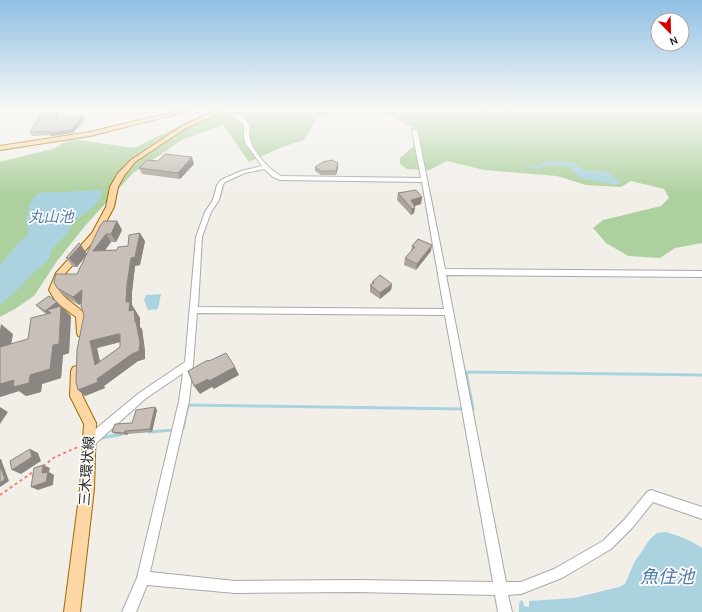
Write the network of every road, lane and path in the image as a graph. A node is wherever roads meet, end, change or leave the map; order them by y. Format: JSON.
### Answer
{"nodes":[{"id":1,"x":67,"y":138,"type":"edge"},
{"id":2,"x":168,"y":138,"type":"edge"},
{"id":3,"x":246,"y":138,"type":"edge"},
{"id":4,"x":416,"y":138,"type":"edge"},
{"id":5,"x":0,"y":148,"type":"edge"},
{"id":6,"x":267,"y":167,"type":"junction"},
{"id":7,"x":424,"y":180,"type":"junction"},
{"id":8,"x":441,"y":272,"type":"junction"},
{"id":9,"x":702,"y":274,"type":"edge"},
{"id":10,"x":194,"y":310,"type":"junction"},
{"id":11,"x":448,"y":312,"type":"junction"},
{"id":12,"x":80,"y":343,"type":"edge"},
{"id":13,"x":78,"y":357,"type":"edge"},
{"id":14,"x":189,"y":364,"type":"junction"},
{"id":15,"x":90,"y":441,"type":"junction"},
{"id":16,"x":0,"y":495,"type":"edge"},
{"id":17,"x":702,"y":513,"type":"edge"},
{"id":18,"x":143,"y":578,"type":"junction"},
{"id":19,"x":501,"y":589,"type":"junction"},
{"id":20,"x":72,"y":612,"type":"edge"},
{"id":21,"x":129,"y":612,"type":"edge"},
{"id":22,"x":506,"y":612,"type":"edge"}],
"edges":[{"from":1,"to":5,"type":"main road"},
{"from":2,"to":12,"type":"main road"},
{"from":3,"to":6,"type":"street"},
{"from":4,"to":7,"type":"street"},
{"from":6,"to":7,"type":"street"},
{"from":6,"to":10,"type":"street"},
{"from":7,"to":8,"type":"street"},
{"from":8,"to":9,"type":"street"},
{"from":8,"to":11,"type":"street"},
{"from":10,"to":11,"type":"street"},
{"from":10,"to":14,"type":"street"},
{"from":11,"to":19,"type":"street"},
{"from":13,"to":15,"type":"main road","name":"三木環状線"},
{"from":14,"to":15,"type":"street"},
{"from":14,"to":18,"type":"street"},
{"from":15,"to":16,"type":"path"},
{"from":15,"to":20,"type":"main road","name":"三木環状線"},
{"from":17,"to":19,"type":"street"},
{"from":18,"to":19,"type":"street"},
{"from":18,"to":21,"type":"street"},
{"from":19,"to":22,"type":"street"}]}
